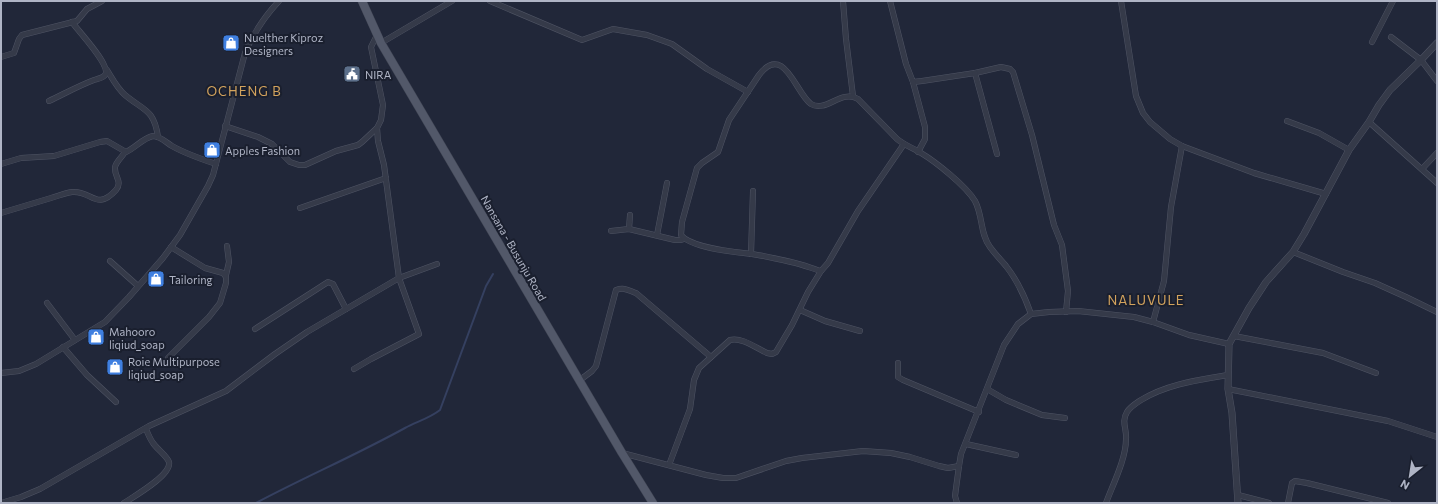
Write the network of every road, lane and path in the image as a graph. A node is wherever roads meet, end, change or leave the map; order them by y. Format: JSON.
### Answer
{"nodes":[{"id":1,"x":102,"y":1,"type":"edge"},
{"id":2,"x":279,"y":1,"type":"edge"},
{"id":3,"x":362,"y":1,"type":"edge"},
{"id":4,"x":452,"y":1,"type":"edge"},
{"id":5,"x":490,"y":1,"type":"edge"},
{"id":6,"x":843,"y":1,"type":"edge"},
{"id":7,"x":890,"y":1,"type":"edge"},
{"id":8,"x":1121,"y":1,"type":"edge"},
{"id":9,"x":1392,"y":1,"type":"edge"},
{"id":10,"x":72,"y":22,"type":"junction"},
{"id":11,"x":1391,"y":37,"type":"dead end"},
{"id":12,"x":379,"y":39,"type":"junction"},
{"id":13,"x":1372,"y":42,"type":"dead end"},
{"id":14,"x":1437,"y":43,"type":"edge"},
{"id":15,"x":1,"y":57,"type":"edge"},
{"id":16,"x":1421,"y":60,"type":"junction"},
{"id":17,"x":107,"y":70,"type":"junction"},
{"id":18,"x":975,"y":73,"type":"junction"},
{"id":19,"x":1437,"y":81,"type":"edge"},
{"id":20,"x":913,"y":82,"type":"junction"},
{"id":21,"x":748,"y":92,"type":"junction"},
{"id":22,"x":853,"y":96,"type":"junction"},
{"id":23,"x":49,"y":101,"type":"dead end"},
{"id":24,"x":1287,"y":121,"type":"dead end"},
{"id":25,"x":1369,"y":122,"type":"junction"},
{"id":26,"x":225,"y":126,"type":"junction"},
{"id":27,"x":377,"y":128,"type":"junction"},
{"id":28,"x":158,"y":137,"type":"junction"},
{"id":29,"x":904,"y":144,"type":"junction"},
{"id":30,"x":1182,"y":146,"type":"junction"},
{"id":31,"x":1349,"y":150,"type":"junction"},
{"id":32,"x":125,"y":152,"type":"junction"},
{"id":33,"x":918,"y":152,"type":"junction"},
{"id":34,"x":1437,"y":152,"type":"edge"},
{"id":35,"x":997,"y":154,"type":"dead end"},
{"id":36,"x":1,"y":164,"type":"edge"},
{"id":37,"x":216,"y":164,"type":"junction"},
{"id":38,"x":1422,"y":169,"type":"junction"},
{"id":39,"x":386,"y":178,"type":"junction"},
{"id":40,"x":667,"y":183,"type":"dead end"},
{"id":41,"x":1437,"y":183,"type":"edge"},
{"id":42,"x":753,"y":191,"type":"dead end"},
{"id":43,"x":1326,"y":194,"type":"junction"},
{"id":44,"x":300,"y":208,"type":"dead end"},
{"id":45,"x":1,"y":213,"type":"edge"},
{"id":46,"x":630,"y":215,"type":"dead end"},
{"id":47,"x":629,"y":229,"type":"junction"},
{"id":48,"x":611,"y":231,"type":"dead end"},
{"id":49,"x":657,"y":236,"type":"junction"},
{"id":50,"x":684,"y":239,"type":"junction"},
{"id":51,"x":227,"y":246,"type":"dead end"},
{"id":52,"x":171,"y":247,"type":"junction"},
{"id":53,"x":1293,"y":252,"type":"junction"},
{"id":54,"x":751,"y":254,"type":"junction"},
{"id":55,"x":110,"y":261,"type":"dead end"},
{"id":56,"x":437,"y":264,"type":"dead end"},
{"id":57,"x":821,"y":271,"type":"junction"},
{"id":58,"x":226,"y":275,"type":"junction"},
{"id":59,"x":400,"y":278,"type":"junction"},
{"id":60,"x":138,"y":286,"type":"junction"},
{"id":61,"x":47,"y":303,"type":"dead end"},
{"id":62,"x":346,"y":309,"type":"junction"},
{"id":63,"x":800,"y":310,"type":"junction"},
{"id":64,"x":1066,"y":312,"type":"junction"},
{"id":65,"x":1437,"y":312,"type":"edge"},
{"id":66,"x":1031,"y":314,"type":"junction"},
{"id":67,"x":1153,"y":322,"type":"junction"},
{"id":68,"x":255,"y":329,"type":"dead end"},
{"id":69,"x":860,"y":331,"type":"dead end"},
{"id":70,"x":1234,"y":336,"type":"junction"},
{"id":71,"x":75,"y":340,"type":"junction"},
{"id":72,"x":1229,"y":344,"type":"junction"},
{"id":73,"x":63,"y":347,"type":"junction"},
{"id":74,"x":711,"y":357,"type":"junction"},
{"id":75,"x":168,"y":358,"type":"dead end"},
{"id":76,"x":898,"y":363,"type":"dead end"},
{"id":77,"x":354,"y":369,"type":"dead end"},
{"id":78,"x":1,"y":373,"type":"edge"},
{"id":79,"x":1376,"y":373,"type":"dead end"},
{"id":80,"x":1228,"y":375,"type":"junction"},
{"id":81,"x":580,"y":380,"type":"junction"},
{"id":82,"x":986,"y":389,"type":"junction"},
{"id":83,"x":1228,"y":389,"type":"junction"},
{"id":84,"x":116,"y":402,"type":"dead end"},
{"id":85,"x":979,"y":412,"type":"junction"},
{"id":86,"x":1065,"y":418,"type":"dead end"},
{"id":87,"x":146,"y":429,"type":"junction"},
{"id":88,"x":1437,"y":437,"type":"edge"},
{"id":89,"x":966,"y":444,"type":"junction"},
{"id":90,"x":622,"y":453,"type":"junction"},
{"id":91,"x":1016,"y":455,"type":"dead end"},
{"id":92,"x":670,"y":465,"type":"junction"},
{"id":93,"x":959,"y":466,"type":"junction"},
{"id":94,"x":1238,"y":495,"type":"junction"},
{"id":95,"x":1,"y":503,"type":"edge"},
{"id":96,"x":124,"y":503,"type":"edge"},
{"id":97,"x":653,"y":503,"type":"edge"},
{"id":98,"x":957,"y":503,"type":"edge"},
{"id":99,"x":1106,"y":503,"type":"edge"},
{"id":100,"x":1238,"y":503,"type":"edge"},
{"id":101,"x":1269,"y":503,"type":"edge"},
{"id":102,"x":1288,"y":503,"type":"edge"},
{"id":103,"x":1388,"y":503,"type":"edge"}],
"edges":[{"from":1,"to":10,"type":"street"},
{"from":2,"to":26,"type":"street"},
{"from":3,"to":12,"type":"main road","name":"Nansana - Busunju Road"},
{"from":4,"to":12,"type":"street"},
{"from":5,"to":21,"type":"street"},
{"from":6,"to":22,"type":"street"},
{"from":7,"to":20,"type":"street"},
{"from":8,"to":30,"type":"street"},
{"from":9,"to":13,"type":"street"},
{"from":10,"to":15,"type":"street"},
{"from":10,"to":17,"type":"street"},
{"from":11,"to":16,"type":"street"},
{"from":12,"to":27,"type":"street"},
{"from":12,"to":81,"type":"main road","name":"Nansana - Busunju Road"},
{"from":14,"to":16,"type":"street"},
{"from":16,"to":19,"type":"street"},
{"from":16,"to":25,"type":"street"},
{"from":17,"to":23,"type":"street"},
{"from":17,"to":28,"type":"street"},
{"from":18,"to":20,"type":"street"},
{"from":18,"to":35,"type":"street"},
{"from":18,"to":64,"type":"street"},
{"from":20,"to":33,"type":"street"},
{"from":21,"to":22,"type":"street"},
{"from":21,"to":50,"type":"street"},
{"from":22,"to":29,"type":"street"},
{"from":24,"to":31,"type":"street"},
{"from":25,"to":31,"type":"street"},
{"from":25,"to":38,"type":"street"},
{"from":26,"to":27,"type":"street"},
{"from":26,"to":37,"type":"street"},
{"from":27,"to":39,"type":"street"},
{"from":28,"to":32,"type":"street"},
{"from":28,"to":37,"type":"street"},
{"from":29,"to":33,"type":"street"},
{"from":29,"to":57,"type":"street"},
{"from":30,"to":43,"type":"street"},
{"from":30,"to":67,"type":"street"},
{"from":31,"to":43,"type":"street"},
{"from":32,"to":36,"type":"street"},
{"from":32,"to":45,"type":"street"},
{"from":33,"to":66,"type":"street"},
{"from":34,"to":38,"type":"street"},
{"from":37,"to":52,"type":"street"},
{"from":38,"to":41,"type":"street"},
{"from":39,"to":44,"type":"street"},
{"from":39,"to":59,"type":"street"},
{"from":40,"to":49,"type":"street"},
{"from":42,"to":54,"type":"street"},
{"from":43,"to":53,"type":"street"},
{"from":46,"to":47,"type":"street"},
{"from":47,"to":48,"type":"street"},
{"from":47,"to":49,"type":"street"},
{"from":49,"to":50,"type":"street"},
{"from":50,"to":54,"type":"street"},
{"from":51,"to":58,"type":"street"},
{"from":52,"to":58,"type":"street"},
{"from":52,"to":60,"type":"street"},
{"from":53,"to":65,"type":"street"},
{"from":53,"to":70,"type":"street"},
{"from":54,"to":57,"type":"street"},
{"from":55,"to":60,"type":"street"},
{"from":56,"to":59,"type":"street"},
{"from":57,"to":63,"type":"street"},
{"from":58,"to":75,"type":"street"},
{"from":59,"to":62,"type":"street"},
{"from":59,"to":77,"type":"street"},
{"from":60,"to":71,"type":"street"},
{"from":61,"to":71,"type":"street"},
{"from":62,"to":68,"type":"street"},
{"from":62,"to":87,"type":"street"},
{"from":63,"to":69,"type":"street"},
{"from":63,"to":74,"type":"street"},
{"from":64,"to":66,"type":"street"},
{"from":64,"to":67,"type":"street"},
{"from":66,"to":82,"type":"street"},
{"from":67,"to":72,"type":"street"},
{"from":70,"to":72,"type":"street"},
{"from":70,"to":79,"type":"street"},
{"from":71,"to":73,"type":"street"},
{"from":72,"to":80,"type":"street"},
{"from":73,"to":78,"type":"street"},
{"from":73,"to":84,"type":"street"},
{"from":74,"to":81,"type":"street"},
{"from":74,"to":92,"type":"street"},
{"from":76,"to":85,"type":"street"},
{"from":80,"to":83,"type":"street"},
{"from":80,"to":99,"type":"street"},
{"from":81,"to":90,"type":"main road","name":"Nansana - Busunju Road"},
{"from":82,"to":85,"type":"street"},
{"from":82,"to":86,"type":"street"},
{"from":83,"to":88,"type":"street"},
{"from":83,"to":94,"type":"street"},
{"from":85,"to":89,"type":"street"},
{"from":87,"to":95,"type":"street"},
{"from":87,"to":96,"type":"street"},
{"from":89,"to":91,"type":"street"},
{"from":89,"to":93,"type":"street"},
{"from":90,"to":92,"type":"street"},
{"from":90,"to":97,"type":"main road","name":"Nansana - Busunju Road"},
{"from":92,"to":93,"type":"street"},
{"from":93,"to":98,"type":"street"},
{"from":94,"to":100,"type":"street"},
{"from":94,"to":101,"type":"street"},
{"from":102,"to":103,"type":"street"}]}
